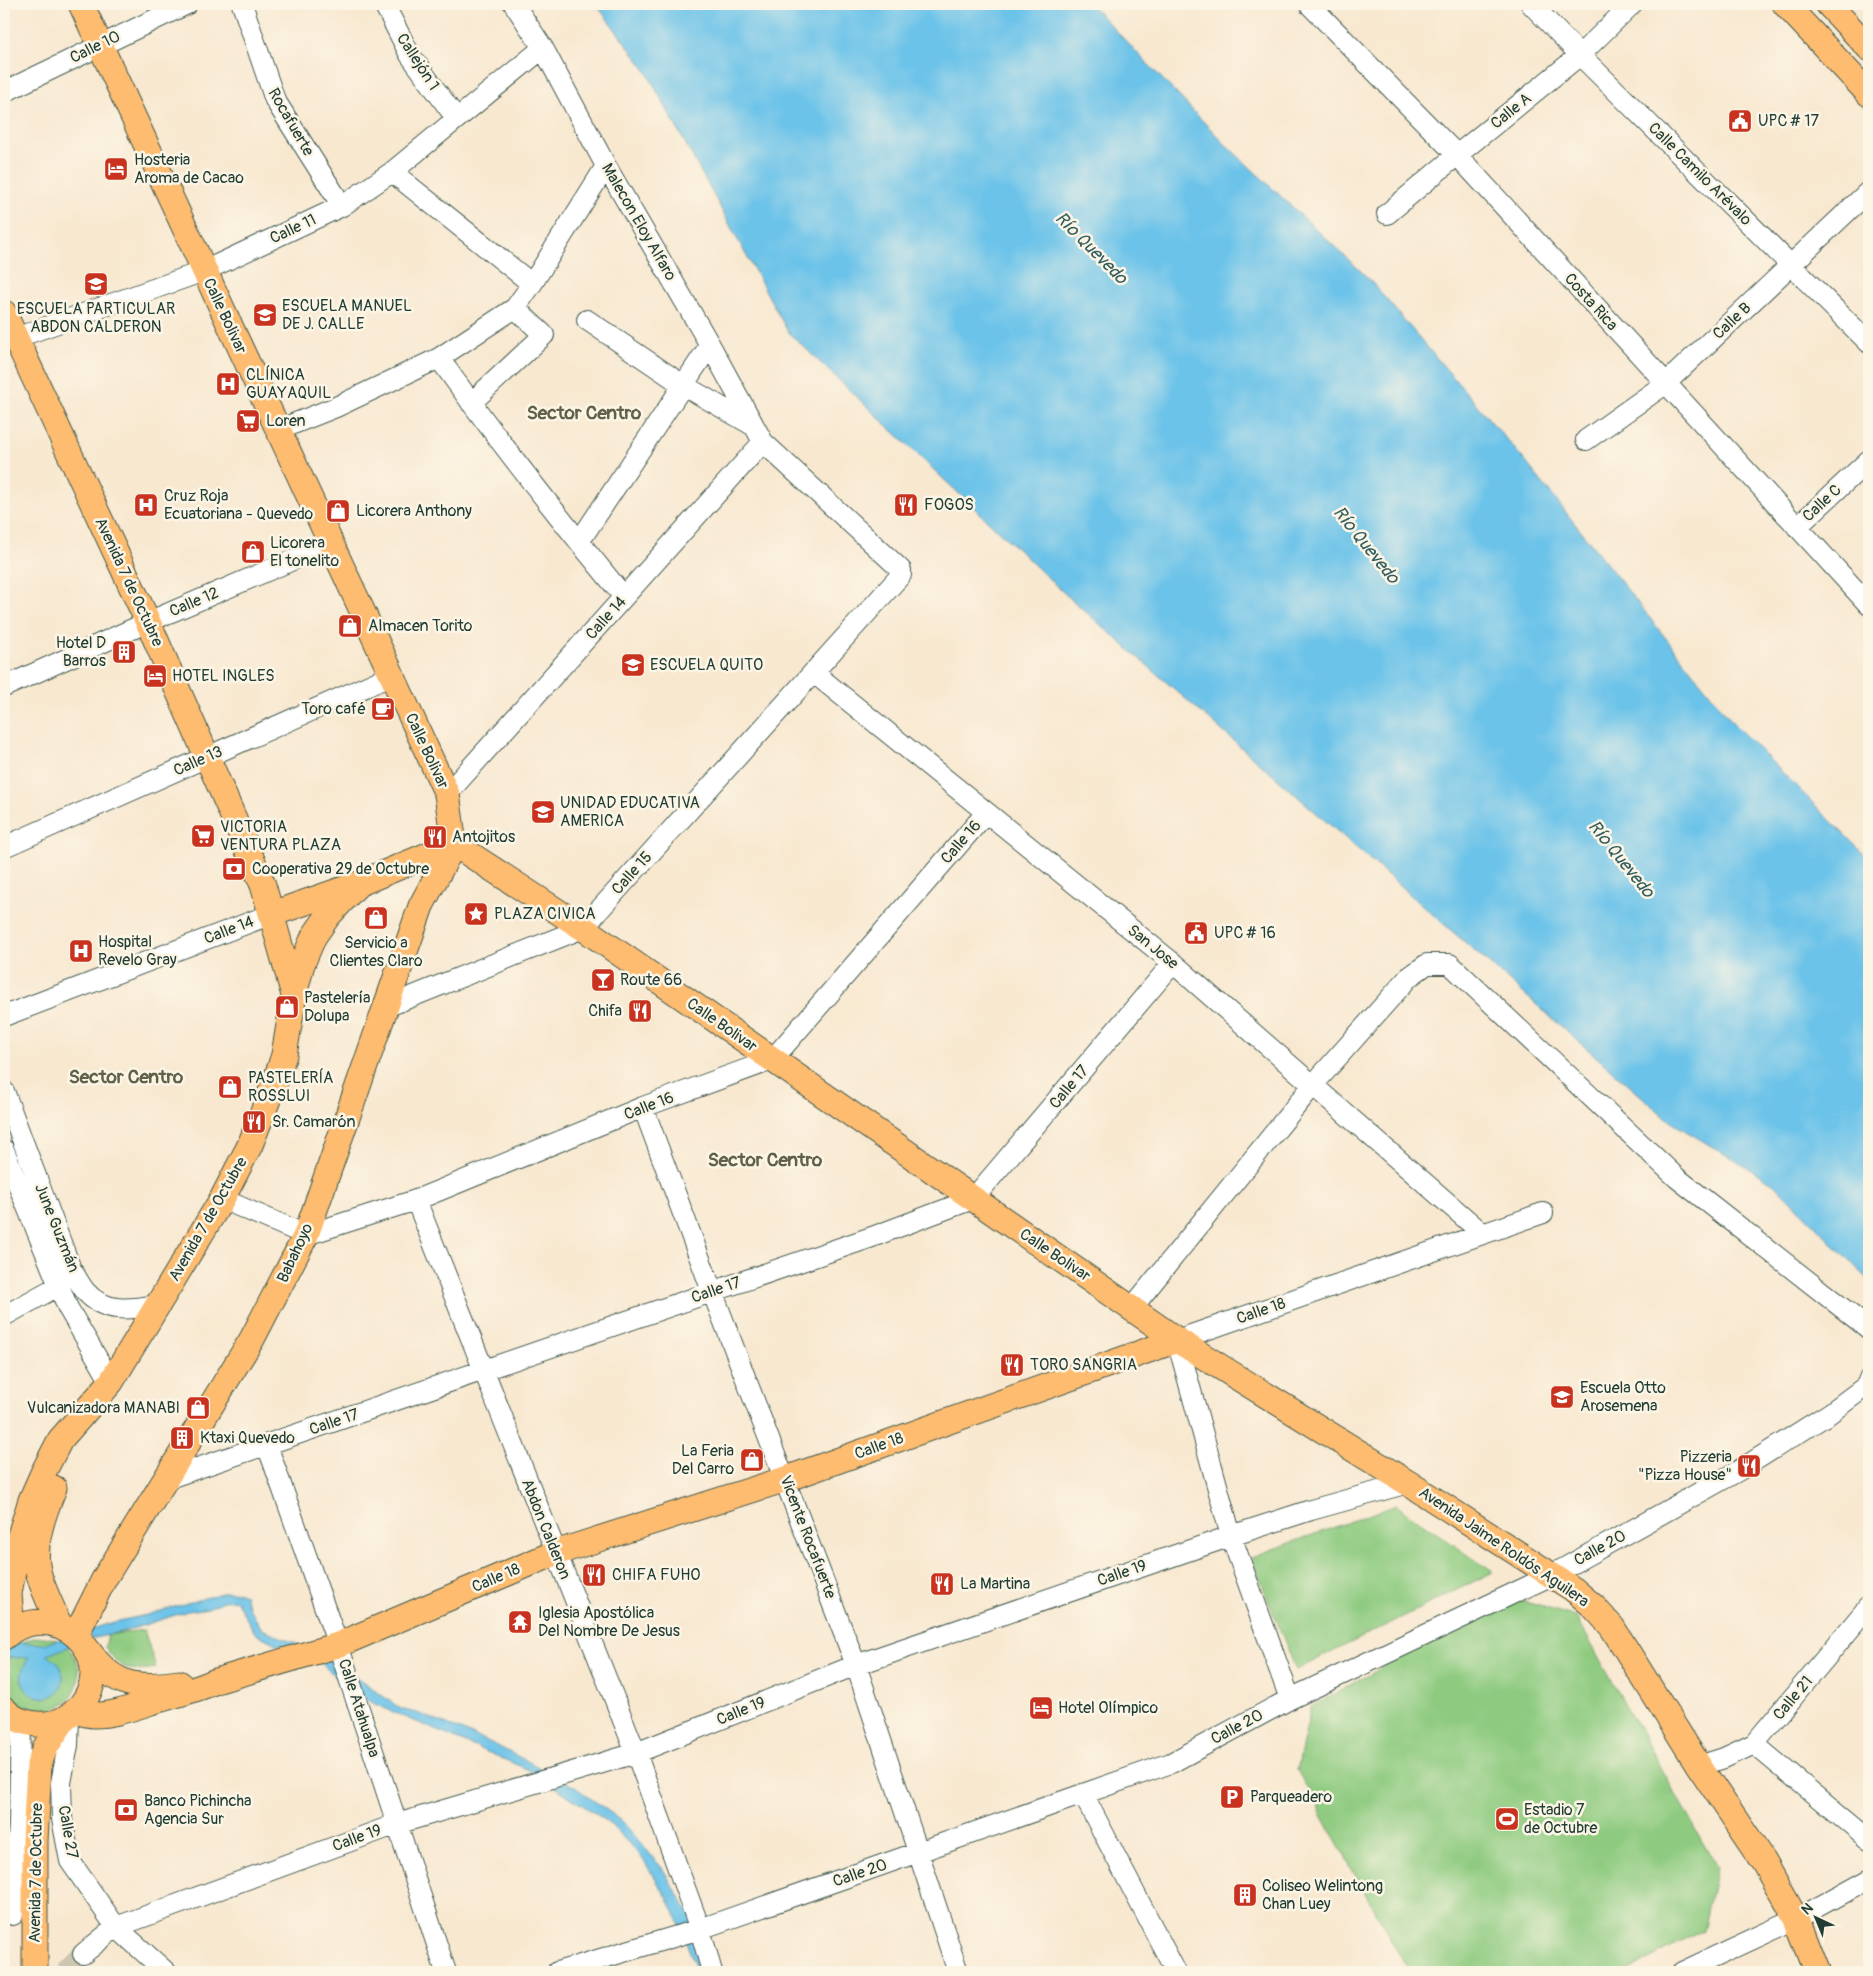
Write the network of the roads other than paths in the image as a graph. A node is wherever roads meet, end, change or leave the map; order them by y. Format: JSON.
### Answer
{"nodes":[{"id":1,"x":81,"y":4,"type":"edge"},
{"id":2,"x":187,"y":4,"type":"edge"},
{"id":3,"x":242,"y":4,"type":"edge"},
{"id":4,"x":384,"y":4,"type":"edge"},
{"id":5,"x":514,"y":4,"type":"edge"},
{"id":6,"x":1309,"y":4,"type":"edge"},
{"id":7,"x":1531,"y":4,"type":"edge"},
{"id":8,"x":1632,"y":4,"type":"edge"},
{"id":9,"x":1785,"y":4,"type":"edge"},
{"id":10,"x":1828,"y":4,"type":"edge"},
{"id":11,"x":99,"y":44,"type":"junction"},
{"id":12,"x":543,"y":48,"type":"junction"},
{"id":13,"x":1869,"y":48,"type":"edge"},
{"id":14,"x":1580,"y":55,"type":"junction"},
{"id":15,"x":4,"y":92,"type":"edge"},
{"id":16,"x":1869,"y":94,"type":"edge"},
{"id":17,"x":456,"y":118,"type":"junction"},
{"id":18,"x":1457,"y":155,"type":"junction"},
{"id":19,"x":606,"y":166,"type":"junction"},
{"id":20,"x":392,"y":172,"type":"junction"},
{"id":21,"x":1869,"y":191,"type":"edge"},
{"id":22,"x":342,"y":206,"type":"junction"},
{"id":23,"x":1387,"y":214,"type":"dead end"},
{"id":24,"x":1792,"y":265,"type":"junction"},
{"id":25,"x":204,"y":271,"type":"junction"},
{"id":26,"x":532,"y":284,"type":"junction"},
{"id":27,"x":515,"y":308,"type":"junction"},
{"id":28,"x":4,"y":313,"type":"edge"},
{"id":29,"x":587,"y":320,"type":"dead end"},
{"id":30,"x":10,"y":340,"type":"edge"},
{"id":31,"x":1869,"y":343,"type":"edge"},
{"id":32,"x":710,"y":345,"type":"junction"},
{"id":33,"x":438,"y":358,"type":"junction"},
{"id":34,"x":1665,"y":384,"type":"junction"},
{"id":35,"x":683,"y":385,"type":"junction"},
{"id":36,"x":471,"y":403,"type":"junction"},
{"id":37,"x":278,"y":430,"type":"junction"},
{"id":38,"x":759,"y":434,"type":"junction"},
{"id":39,"x":1586,"y":440,"type":"dead end"},
{"id":40,"x":1869,"y":460,"type":"edge"},
{"id":41,"x":1797,"y":527,"type":"junction"},
{"id":42,"x":579,"y":542,"type":"junction"},
{"id":43,"x":330,"y":544,"type":"junction"},
{"id":44,"x":624,"y":598,"type":"junction"},
{"id":45,"x":1869,"y":605,"type":"edge"},
{"id":46,"x":148,"y":622,"type":"junction"},
{"id":47,"x":814,"y":672,"type":"junction"},
{"id":48,"x":392,"y":675,"type":"junction"},
{"id":49,"x":4,"y":687,"type":"edge"},
{"id":50,"x":207,"y":757,"type":"junction"},
{"id":51,"x":447,"y":794,"type":"junction"},
{"id":52,"x":986,"y":813,"type":"junction"},
{"id":53,"x":454,"y":844,"type":"junction"},
{"id":54,"x":4,"y":847,"type":"edge"},
{"id":55,"x":358,"y":884,"type":"junction"},
{"id":56,"x":272,"y":914,"type":"junction"},
{"id":57,"x":584,"y":928,"type":"junction"},
{"id":58,"x":1173,"y":963,"type":"junction"},
{"id":59,"x":294,"y":995,"type":"junction"},
{"id":60,"x":386,"y":1007,"type":"junction"},
{"id":61,"x":4,"y":1016,"type":"edge"},
{"id":62,"x":772,"y":1060,"type":"junction"},
{"id":63,"x":1313,"y":1085,"type":"junction"},
{"id":64,"x":4,"y":1091,"type":"edge"},
{"id":65,"x":643,"y":1108,"type":"junction"},
{"id":66,"x":4,"y":1150,"type":"edge"},
{"id":67,"x":222,"y":1199,"type":"junction"},
{"id":68,"x":416,"y":1200,"type":"junction"},
{"id":69,"x":973,"y":1200,"type":"junction"},
{"id":70,"x":1543,"y":1213,"type":"dead end"},
{"id":71,"x":1482,"y":1233,"type":"junction"},
{"id":72,"x":306,"y":1235,"type":"junction"},
{"id":73,"x":71,"y":1269,"type":"junction"},
{"id":74,"x":58,"y":1286,"type":"junction"},
{"id":75,"x":712,"y":1291,"type":"junction"},
{"id":76,"x":157,"y":1305,"type":"junction"},
{"id":77,"x":1132,"y":1308,"type":"junction"},
{"id":78,"x":4,"y":1316,"type":"edge"},
{"id":79,"x":1869,"y":1329,"type":"edge"},
{"id":80,"x":1177,"y":1340,"type":"junction"},
{"id":81,"x":483,"y":1370,"type":"junction"},
{"id":82,"x":1869,"y":1379,"type":"edge"},
{"id":83,"x":110,"y":1382,"type":"junction"},
{"id":84,"x":76,"y":1422,"type":"junction"},
{"id":85,"x":267,"y":1445,"type":"junction"},
{"id":86,"x":166,"y":1479,"type":"junction"},
{"id":87,"x":786,"y":1479,"type":"junction"},
{"id":88,"x":1408,"y":1483,"type":"junction"},
{"id":89,"x":1232,"y":1536,"type":"junction"},
{"id":90,"x":555,"y":1553,"type":"junction"},
{"id":91,"x":1550,"y":1576,"type":"junction"},
{"id":92,"x":1869,"y":1606,"type":"edge"},
{"id":93,"x":6,"y":1635,"type":"edge"},
{"id":94,"x":74,"y":1636,"type":"junction"},
{"id":95,"x":338,"y":1645,"type":"junction"},
{"id":96,"x":856,"y":1665,"type":"junction"},
{"id":97,"x":216,"y":1681,"type":"junction"},
{"id":98,"x":1290,"y":1699,"type":"junction"},
{"id":99,"x":14,"y":1716,"type":"edge"},
{"id":100,"x":69,"y":1716,"type":"junction"},
{"id":101,"x":1754,"y":1744,"type":"junction"},
{"id":102,"x":636,"y":1753,"type":"junction"},
{"id":103,"x":1699,"y":1766,"type":"junction"},
{"id":104,"x":39,"y":1774,"type":"junction"},
{"id":105,"x":1083,"y":1794,"type":"junction"},
{"id":106,"x":397,"y":1824,"type":"junction"},
{"id":107,"x":1869,"y":1840,"type":"edge"},
{"id":108,"x":917,"y":1853,"type":"junction"},
{"id":109,"x":1869,"y":1879,"type":"edge"},
{"id":110,"x":13,"y":1915,"type":"dead end"},
{"id":111,"x":1796,"y":1919,"type":"junction"},
{"id":112,"x":116,"y":1927,"type":"junction"},
{"id":113,"x":700,"y":1929,"type":"junction"},
{"id":114,"x":84,"y":1954,"type":"tunnel mouth"},
{"id":115,"x":35,"y":1972,"type":"edge"},
{"id":116,"x":166,"y":1972,"type":"edge"},
{"id":117,"x":446,"y":1972,"type":"edge"},
{"id":118,"x":557,"y":1972,"type":"edge"},
{"id":119,"x":712,"y":1972,"type":"edge"},
{"id":120,"x":958,"y":1972,"type":"edge"},
{"id":121,"x":1173,"y":1972,"type":"edge"},
{"id":122,"x":1682,"y":1972,"type":"edge"},
{"id":123,"x":1817,"y":1972,"type":"edge"}],
"edges":[{"from":1,"to":11,"type":"main road","name":"Calle Bolivar"},
{"from":2,"to":11,"type":"street","name":"Calle 10"},
{"from":3,"to":22,"type":"street","name":"Rocafuerte"},
{"from":4,"to":17,"type":"street","name":"Callejón 1"},
{"from":5,"to":12,"type":"street","name":"Malecon Eloy Alfaro"},
{"from":6,"to":18,"type":"street","name":"Costa Rica"},
{"from":7,"to":14,"type":"street","name":"Calle Camilo Arévalo"},
{"from":8,"to":14,"type":"street","name":"Calle A"},
{"from":9,"to":16,"type":"main road"},
{"from":10,"to":13,"type":"main road"},
{"from":11,"to":15,"type":"street","name":"Calle 10"},
{"from":11,"to":25,"type":"main road","name":"Calle Bolivar"},
{"from":12,"to":17,"type":"street","name":"Calle 11"},
{"from":12,"to":19,"type":"street","name":"Malecon Eloy Alfaro"},
{"from":14,"to":18,"type":"street","name":"Calle A"},
{"from":14,"to":24,"type":"street","name":"Calle Camilo Arévalo"},
{"from":17,"to":20,"type":"street","name":"Calle 11"},
{"from":18,"to":23,"type":"street","name":"Calle A"},
{"from":18,"to":34,"type":"street","name":"Costa Rica"},
{"from":19,"to":26,"type":"street"},
{"from":19,"to":32,"type":"street","name":"Malecon Eloy Alfaro"},
{"from":20,"to":22,"type":"street","name":"Calle 11"},
{"from":20,"to":26,"type":"street"},
{"from":21,"to":24,"type":"street","name":"Calle B"},
{"from":22,"to":25,"type":"street","name":"Calle 11"},
{"from":24,"to":31,"type":"street","name":"Calle Camilo Arévalo"},
{"from":24,"to":34,"type":"street","name":"Calle B"},
{"from":25,"to":30,"type":"street","name":"Calle 11"},
{"from":25,"to":37,"type":"main road","name":"Calle Bolivar"},
{"from":26,"to":27,"type":"street"},
{"from":27,"to":33,"type":"street"},
{"from":27,"to":36,"type":"street"},
{"from":28,"to":30,"type":"main road","name":"Avenida 7 de Octubre"},
{"from":29,"to":35,"type":"street"},
{"from":30,"to":46,"type":"main road","name":"Avenida 7 de Octubre"},
{"from":32,"to":35,"type":"street"},
{"from":32,"to":38,"type":"street","name":"Malecon Eloy Alfaro"},
{"from":33,"to":36,"type":"street"},
{"from":33,"to":37,"type":"street"},
{"from":34,"to":39,"type":"street","name":"Calle B"},
{"from":34,"to":41,"type":"street","name":"Costa Rica"},
{"from":35,"to":38,"type":"street"},
{"from":35,"to":42,"type":"street"},
{"from":36,"to":42,"type":"street"},
{"from":37,"to":43,"type":"main road","name":"Calle Bolivar"},
{"from":38,"to":44,"type":"street","name":"Calle 14"},
{"from":38,"to":47,"type":"street","name":"Calle 15"},
{"from":40,"to":41,"type":"street","name":"Calle C"},
{"from":41,"to":45,"type":"street","name":"Costa Rica"},
{"from":42,"to":44,"type":"street"},
{"from":43,"to":46,"type":"street","name":"Calle 12"},
{"from":43,"to":48,"type":"main road","name":"Calle Bolivar"},
{"from":44,"to":51,"type":"street","name":"Calle 14"},
{"from":46,"to":49,"type":"street","name":"Calle 12"},
{"from":46,"to":50,"type":"main road","name":"Avenida 7 de Octubre"},
{"from":47,"to":52,"type":"street","name":"San Jose"},
{"from":47,"to":57,"type":"street","name":"Calle 15"},
{"from":48,"to":50,"type":"street","name":"Calle 13"},
{"from":48,"to":51,"type":"main road","name":"Calle Bolivar"},
{"from":50,"to":54,"type":"street","name":"Calle 13"},
{"from":50,"to":56,"type":"main road","name":"Avenida 7 de Octubre"},
{"from":51,"to":53,"type":"main road","name":"Calle Bolivar"},
{"from":52,"to":58,"type":"street","name":"San Jose"},
{"from":52,"to":62,"type":"street","name":"Calle 16"},
{"from":53,"to":55,"type":"main road","name":"Calle 14"},
{"from":53,"to":57,"type":"main road","name":"Calle Bolivar"},
{"from":53,"to":60,"type":"main road","name":"Babahoyo"},
{"from":55,"to":56,"type":"main road","name":"Calle 14"},
{"from":55,"to":59,"type":"main road","name":"Avenida 7 de Octubre"},
{"from":56,"to":59,"type":"main road","name":"Avenida 7 de Octubre"},
{"from":56,"to":61,"type":"street","name":"Calle 14"},
{"from":57,"to":60,"type":"street","name":"Calle 15"},
{"from":57,"to":62,"type":"main road","name":"Calle Bolivar"},
{"from":58,"to":63,"type":"street","name":"San Jose"},
{"from":58,"to":69,"type":"street","name":"Calle 17"},
{"from":59,"to":67,"type":"main road","name":"Avenida 7 de Octubre"},
{"from":60,"to":72,"type":"main road","name":"Babahoyo"},
{"from":62,"to":65,"type":"street","name":"Calle 16"},
{"from":62,"to":69,"type":"main road","name":"Calle Bolivar"},
{"from":63,"to":71,"type":"street","name":"San Jose"},
{"from":63,"to":77,"type":"street"},
{"from":63,"to":79,"type":"street"},
{"from":64,"to":73,"type":"street","name":"June Guzmán"},
{"from":65,"to":68,"type":"street","name":"Calle 16"},
{"from":65,"to":75,"type":"street","name":"Vicente Rocafuerte"},
{"from":66,"to":74,"type":"street","name":"June Guzmán"},
{"from":67,"to":72,"type":"street"},
{"from":67,"to":76,"type":"main road","name":"Avenida 7 de Octubre"},
{"from":68,"to":72,"type":"street","name":"Calle 16"},
{"from":68,"to":81,"type":"street","name":"Abdon Calderon"},
{"from":69,"to":75,"type":"street","name":"Calle 17"},
{"from":69,"to":77,"type":"main road","name":"Calle Bolivar"},
{"from":70,"to":71,"type":"street","name":"Calle 18"},
{"from":71,"to":80,"type":"street","name":"Calle 18"},
{"from":72,"to":86,"type":"main road","name":"Babahoyo"},
{"from":73,"to":74,"type":"street"},
{"from":73,"to":76,"type":"street","name":"June Guzmán"},
{"from":74,"to":78,"type":"street"},
{"from":74,"to":83,"type":"street","name":"June Guzmán"},
{"from":75,"to":81,"type":"street","name":"Calle 17"},
{"from":75,"to":87,"type":"street","name":"Vicente Rocafuerte"},
{"from":76,"to":83,"type":"main road","name":"Avenida 7 de Octubre"},
{"from":77,"to":80,"type":"main road","name":"Calle Bolivar"},
{"from":80,"to":87,"type":"main road","name":"Calle 18"},
{"from":80,"to":88,"type":"main road","name":"Avenida Jaime Roldós Aguilera"},
{"from":80,"to":89,"type":"street"},
{"from":81,"to":85,"type":"street","name":"Calle 17"},
{"from":81,"to":90,"type":"street","name":"Abdon Calderon"},
{"from":82,"to":91,"type":"street","name":"Calle 20"},
{"from":83,"to":84,"type":"main road","name":"Avenida 7 de Octubre"},
{"from":84,"to":93,"type":"main road","name":"Avenida 7 de Octubre"},
{"from":84,"to":94,"type":"main road"},
{"from":85,"to":86,"type":"street","name":"Calle 17"},
{"from":85,"to":95,"type":"street","name":"Calle Atahualpa"},
{"from":86,"to":94,"type":"main road","name":"Babahoyo"},
{"from":87,"to":90,"type":"main road","name":"Calle 18"},
{"from":87,"to":96,"type":"street","name":"Vicente Rocafuerte"},
{"from":88,"to":89,"type":"street","name":"Calle 19"},
{"from":88,"to":91,"type":"main road","name":"Avenida Jaime Roldós Aguilera"},
{"from":89,"to":96,"type":"street","name":"Calle 19"},
{"from":89,"to":98,"type":"street"},
{"from":90,"to":95,"type":"main road","name":"Calle 18"},
{"from":90,"to":102,"type":"street","name":"Abdon Calderon"},
{"from":91,"to":98,"type":"street","name":"Calle 20"},
{"from":91,"to":103,"type":"main road","name":"Avenida Jaime Roldós Aguilera"},
{"from":92,"to":101,"type":"street","name":"Calle 21"},
{"from":93,"to":94,"type":"main road"},
{"from":94,"to":97,"type":"main road","name":"Calle 18"},
{"from":94,"to":100,"type":"main road","name":"Avenida 7 de Octubre"},
{"from":95,"to":97,"type":"main road","name":"Calle 18"},
{"from":95,"to":106,"type":"street","name":"Calle Atahualpa"},
{"from":96,"to":102,"type":"street","name":"Calle 19"},
{"from":96,"to":108,"type":"street","name":"Vicente Rocafuerte"},
{"from":97,"to":100,"type":"main road","name":"Calle 18"},
{"from":98,"to":105,"type":"street","name":"Calle 20"},
{"from":99,"to":100,"type":"main road","name":"Calle 18"},
{"from":99,"to":104,"type":"main road","name":"Avenida 7 de Octubre"},
{"from":99,"to":110,"type":"street","name":"Avenida 7 de Octubre"},
{"from":100,"to":104,"type":"main road","name":"Avenida 7 de Octubre"},
{"from":100,"to":112,"type":"street","name":"Calle 27"},
{"from":101,"to":103,"type":"street","name":"Calle 21"},
{"from":101,"to":107,"type":"street"},
{"from":102,"to":106,"type":"street","name":"Calle 19"},
{"from":102,"to":113,"type":"street","name":"Abdon Calderon"},
{"from":103,"to":111,"type":"main road","name":"Avenida Jaime Roldós Aguilera"},
{"from":104,"to":115,"type":"main road","name":"Avenida 7 de Octubre"},
{"from":105,"to":108,"type":"street","name":"Calle 20"},
{"from":105,"to":121,"type":"street"},
{"from":106,"to":112,"type":"street","name":"Calle 19"},
{"from":106,"to":117,"type":"street","name":"Calle Atahualpa"},
{"from":108,"to":113,"type":"street","name":"Calle 20"},
{"from":108,"to":120,"type":"street","name":"Vicente Rocafuerte"},
{"from":109,"to":111,"type":"street"},
{"from":111,"to":122,"type":"street"},
{"from":111,"to":123,"type":"main road","name":"Avenida Jaime Roldós Aguilera"},
{"from":112,"to":114,"type":"street","name":"Calle 19"},
{"from":112,"to":116,"type":"street","name":"Calle 27"},
{"from":113,"to":118,"type":"street","name":"Calle 20"},
{"from":113,"to":119,"type":"street","name":"Abdon Calderon"}]}
